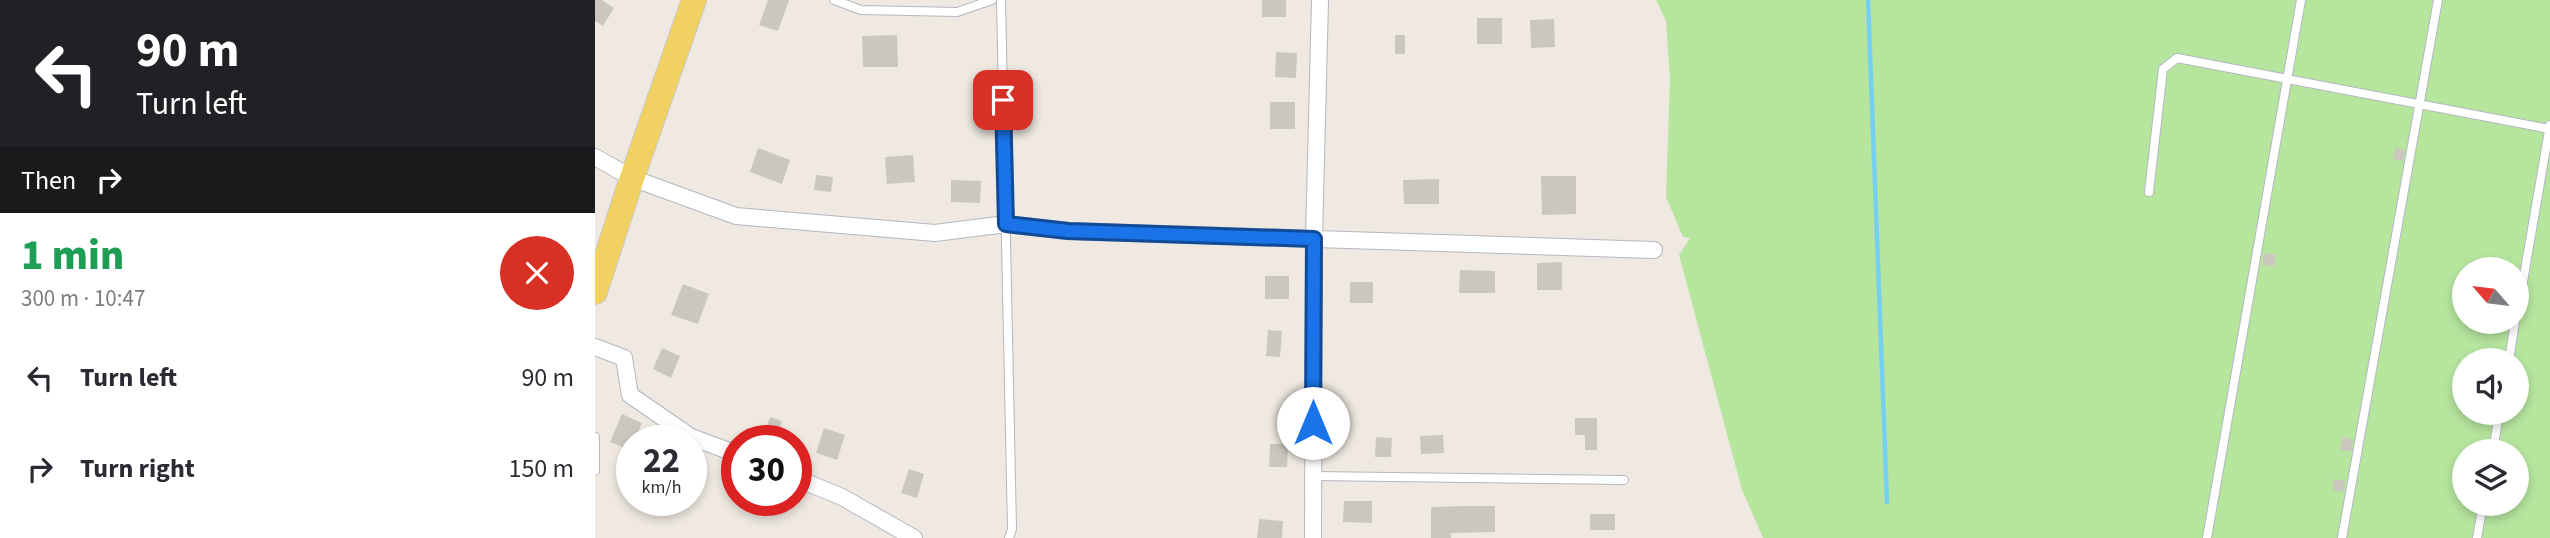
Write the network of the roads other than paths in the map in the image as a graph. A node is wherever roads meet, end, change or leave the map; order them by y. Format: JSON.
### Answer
{"nodes":[{"id":1,"x":694,"y":0,"type":"edge"},
{"id":2,"x":834,"y":0,"type":"edge"},
{"id":3,"x":992,"y":0,"type":"edge"},
{"id":4,"x":1001,"y":0,"type":"edge"},
{"id":5,"x":1320,"y":0,"type":"edge"},
{"id":6,"x":2301,"y":0,"type":"edge"},
{"id":7,"x":2438,"y":0,"type":"edge"},
{"id":8,"x":2286,"y":79,"type":"junction"},
{"id":9,"x":2419,"y":105,"type":"junction"},
{"id":10,"x":2550,"y":128,"type":"edge"},
{"id":11,"x":595,"y":157,"type":"edge"},
{"id":12,"x":632,"y":178,"type":"junction"},
{"id":13,"x":2149,"y":192,"type":"dead end"},
{"id":14,"x":1006,"y":224,"type":"junction"},
{"id":15,"x":1314,"y":239,"type":"junction"},
{"id":16,"x":1654,"y":250,"type":"dead end"},
{"id":17,"x":2527,"y":257,"type":"edge"},
{"id":18,"x":595,"y":292,"type":"edge"},
{"id":19,"x":595,"y":347,"type":"edge"},
{"id":20,"x":595,"y":437,"type":"edge"},
{"id":21,"x":721,"y":448,"type":"edge"},
{"id":22,"x":595,"y":471,"type":"edge"},
{"id":23,"x":1313,"y":476,"type":"junction"},
{"id":24,"x":1624,"y":480,"type":"dead end"},
{"id":25,"x":812,"y":485,"type":"edge"},
{"id":26,"x":2481,"y":516,"type":"edge"},
{"id":27,"x":914,"y":538,"type":"edge"},
{"id":28,"x":1009,"y":538,"type":"edge"},
{"id":29,"x":1313,"y":538,"type":"edge"},
{"id":30,"x":2207,"y":538,"type":"edge"},
{"id":31,"x":2342,"y":538,"type":"edge"},
{"id":32,"x":2477,"y":538,"type":"edge"}],
"edges":[{"from":1,"to":12,"type":"main road"},
{"from":2,"to":3,"type":"lane"},
{"from":4,"to":14,"type":"lane"},
{"from":5,"to":15,"type":"street"},
{"from":6,"to":8,"type":"lane"},
{"from":7,"to":9,"type":"lane"},
{"from":8,"to":9,"type":"lane"},
{"from":8,"to":13,"type":"lane"},
{"from":8,"to":30,"type":"lane"},
{"from":9,"to":10,"type":"lane"},
{"from":9,"to":31,"type":"lane"},
{"from":10,"to":17,"type":"lane"},
{"from":11,"to":12,"type":"street"},
{"from":12,"to":14,"type":"street"},
{"from":12,"to":18,"type":"main road"},
{"from":14,"to":15,"type":"street"},
{"from":14,"to":28,"type":"lane"},
{"from":15,"to":16,"type":"street"},
{"from":15,"to":23,"type":"street"},
{"from":19,"to":21,"type":"street"},
{"from":20,"to":22,"type":"lane"},
{"from":23,"to":24,"type":"lane"},
{"from":23,"to":29,"type":"street"},
{"from":25,"to":27,"type":"street"},
{"from":26,"to":32,"type":"lane"}]}
